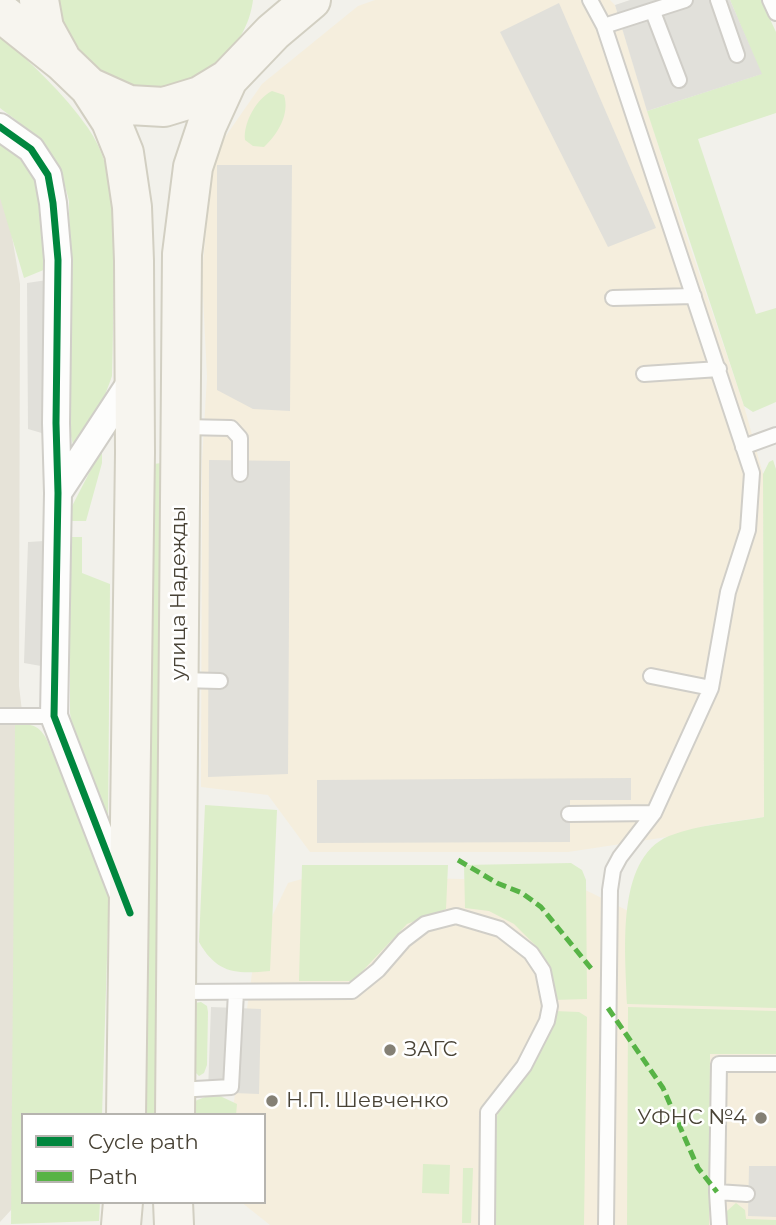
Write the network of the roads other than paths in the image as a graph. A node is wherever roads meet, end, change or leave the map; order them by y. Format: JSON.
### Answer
{"nodes":[{"id":1,"x":39,"y":0,"type":"edge"},
{"id":2,"x":271,"y":0,"type":"edge"},
{"id":3,"x":311,"y":0,"type":"edge"},
{"id":4,"x":590,"y":0,"type":"edge"},
{"id":5,"x":685,"y":0,"type":"edge"},
{"id":6,"x":718,"y":0,"type":"edge"},
{"id":7,"x":770,"y":0,"type":"edge"},
{"id":8,"x":0,"y":12,"type":"edge"},
{"id":9,"x":653,"y":12,"type":"junction"},
{"id":10,"x":776,"y":13,"type":"edge"},
{"id":11,"x":604,"y":26,"type":"junction"},
{"id":12,"x":255,"y":52,"type":"junction"},
{"id":13,"x":737,"y":55,"type":"dead end"},
{"id":14,"x":76,"y":74,"type":"junction"},
{"id":15,"x":228,"y":79,"type":"junction"},
{"id":16,"x":679,"y":80,"type":"dead end"},
{"id":17,"x":0,"y":127,"type":"edge"},
{"id":18,"x":694,"y":296,"type":"junction"},
{"id":19,"x":613,"y":298,"type":"dead end"},
{"id":20,"x":719,"y":369,"type":"junction"},
{"id":21,"x":644,"y":374,"type":"dead end"},
{"id":22,"x":135,"y":375,"type":"junction"},
{"id":23,"x":180,"y":427,"type":"junction"},
{"id":24,"x":776,"y":435,"type":"edge"},
{"id":25,"x":743,"y":447,"type":"junction"},
{"id":26,"x":240,"y":474,"type":"dead end"},
{"id":27,"x":58,"y":493,"type":"junction"},
{"id":28,"x":651,"y":676,"type":"dead end"},
{"id":29,"x":178,"y":680,"type":"junction"},
{"id":30,"x":220,"y":681,"type":"dead end"},
{"id":31,"x":711,"y":688,"type":"junction"},
{"id":32,"x":0,"y":716,"type":"edge"},
{"id":33,"x":54,"y":716,"type":"junction"},
{"id":34,"x":654,"y":813,"type":"junction"},
{"id":35,"x":569,"y":814,"type":"dead end"},
{"id":36,"x":130,"y":913,"type":"junction"},
{"id":37,"x":176,"y":992,"type":"junction"},
{"id":38,"x":236,"y":992,"type":"junction"},
{"id":39,"x":776,"y":1064,"type":"edge"},
{"id":40,"x":175,"y":1103,"type":"edge"},
{"id":41,"x":126,"y":1113,"type":"edge"},
{"id":42,"x":717,"y":1192,"type":"junction"},
{"id":43,"x":747,"y":1194,"type":"dead end"},
{"id":44,"x":123,"y":1204,"type":"edge"},
{"id":45,"x":173,"y":1204,"type":"edge"},
{"id":46,"x":121,"y":1225,"type":"edge"},
{"id":47,"x":174,"y":1225,"type":"edge"},
{"id":48,"x":487,"y":1225,"type":"edge"},
{"id":49,"x":606,"y":1225,"type":"edge"},
{"id":50,"x":719,"y":1225,"type":"edge"}],
"edges":[{"from":1,"to":14,"type":"main road"},
{"from":2,"to":12,"type":"main road"},
{"from":3,"to":12,"type":"main road"},
{"from":4,"to":11,"type":"lane"},
{"from":5,"to":9,"type":"lane"},
{"from":6,"to":13,"type":"lane"},
{"from":7,"to":10,"type":"lane"},
{"from":8,"to":14,"type":"main road"},
{"from":9,"to":11,"type":"lane"},
{"from":9,"to":16,"type":"lane"},
{"from":11,"to":18,"type":"lane"},
{"from":12,"to":15,"type":"main road"},
{"from":14,"to":15,"type":"main road"},
{"from":14,"to":22,"type":"main road"},
{"from":15,"to":23,"type":"main road","name":"улица Надежды"},
{"from":17,"to":27,"type":"street"},
{"from":18,"to":19,"type":"lane"},
{"from":18,"to":20,"type":"lane"},
{"from":20,"to":21,"type":"lane"},
{"from":20,"to":25,"type":"lane"},
{"from":22,"to":27,"type":"street"},
{"from":22,"to":36,"type":"main road"},
{"from":23,"to":26,"type":"lane"},
{"from":23,"to":29,"type":"main road","name":"улица Надежды"},
{"from":24,"to":25,"type":"lane"},
{"from":25,"to":31,"type":"lane"},
{"from":27,"to":33,"type":"street"},
{"from":28,"to":31,"type":"lane"},
{"from":29,"to":30,"type":"lane"},
{"from":29,"to":37,"type":"main road","name":"улица Надежды"},
{"from":31,"to":34,"type":"lane"},
{"from":32,"to":33,"type":"lane"},
{"from":33,"to":36,"type":"street"},
{"from":34,"to":35,"type":"lane"},
{"from":34,"to":49,"type":"lane"},
{"from":36,"to":41,"type":"main road"},
{"from":37,"to":38,"type":"lane"},
{"from":37,"to":40,"type":"main road","name":"улица Надежды"},
{"from":38,"to":40,"type":"lane"},
{"from":38,"to":48,"type":"lane"},
{"from":39,"to":42,"type":"lane"},
{"from":42,"to":43,"type":"lane"},
{"from":42,"to":50,"type":"lane"},
{"from":44,"to":46,"type":"main road"},
{"from":45,"to":47,"type":"main road"}]}
